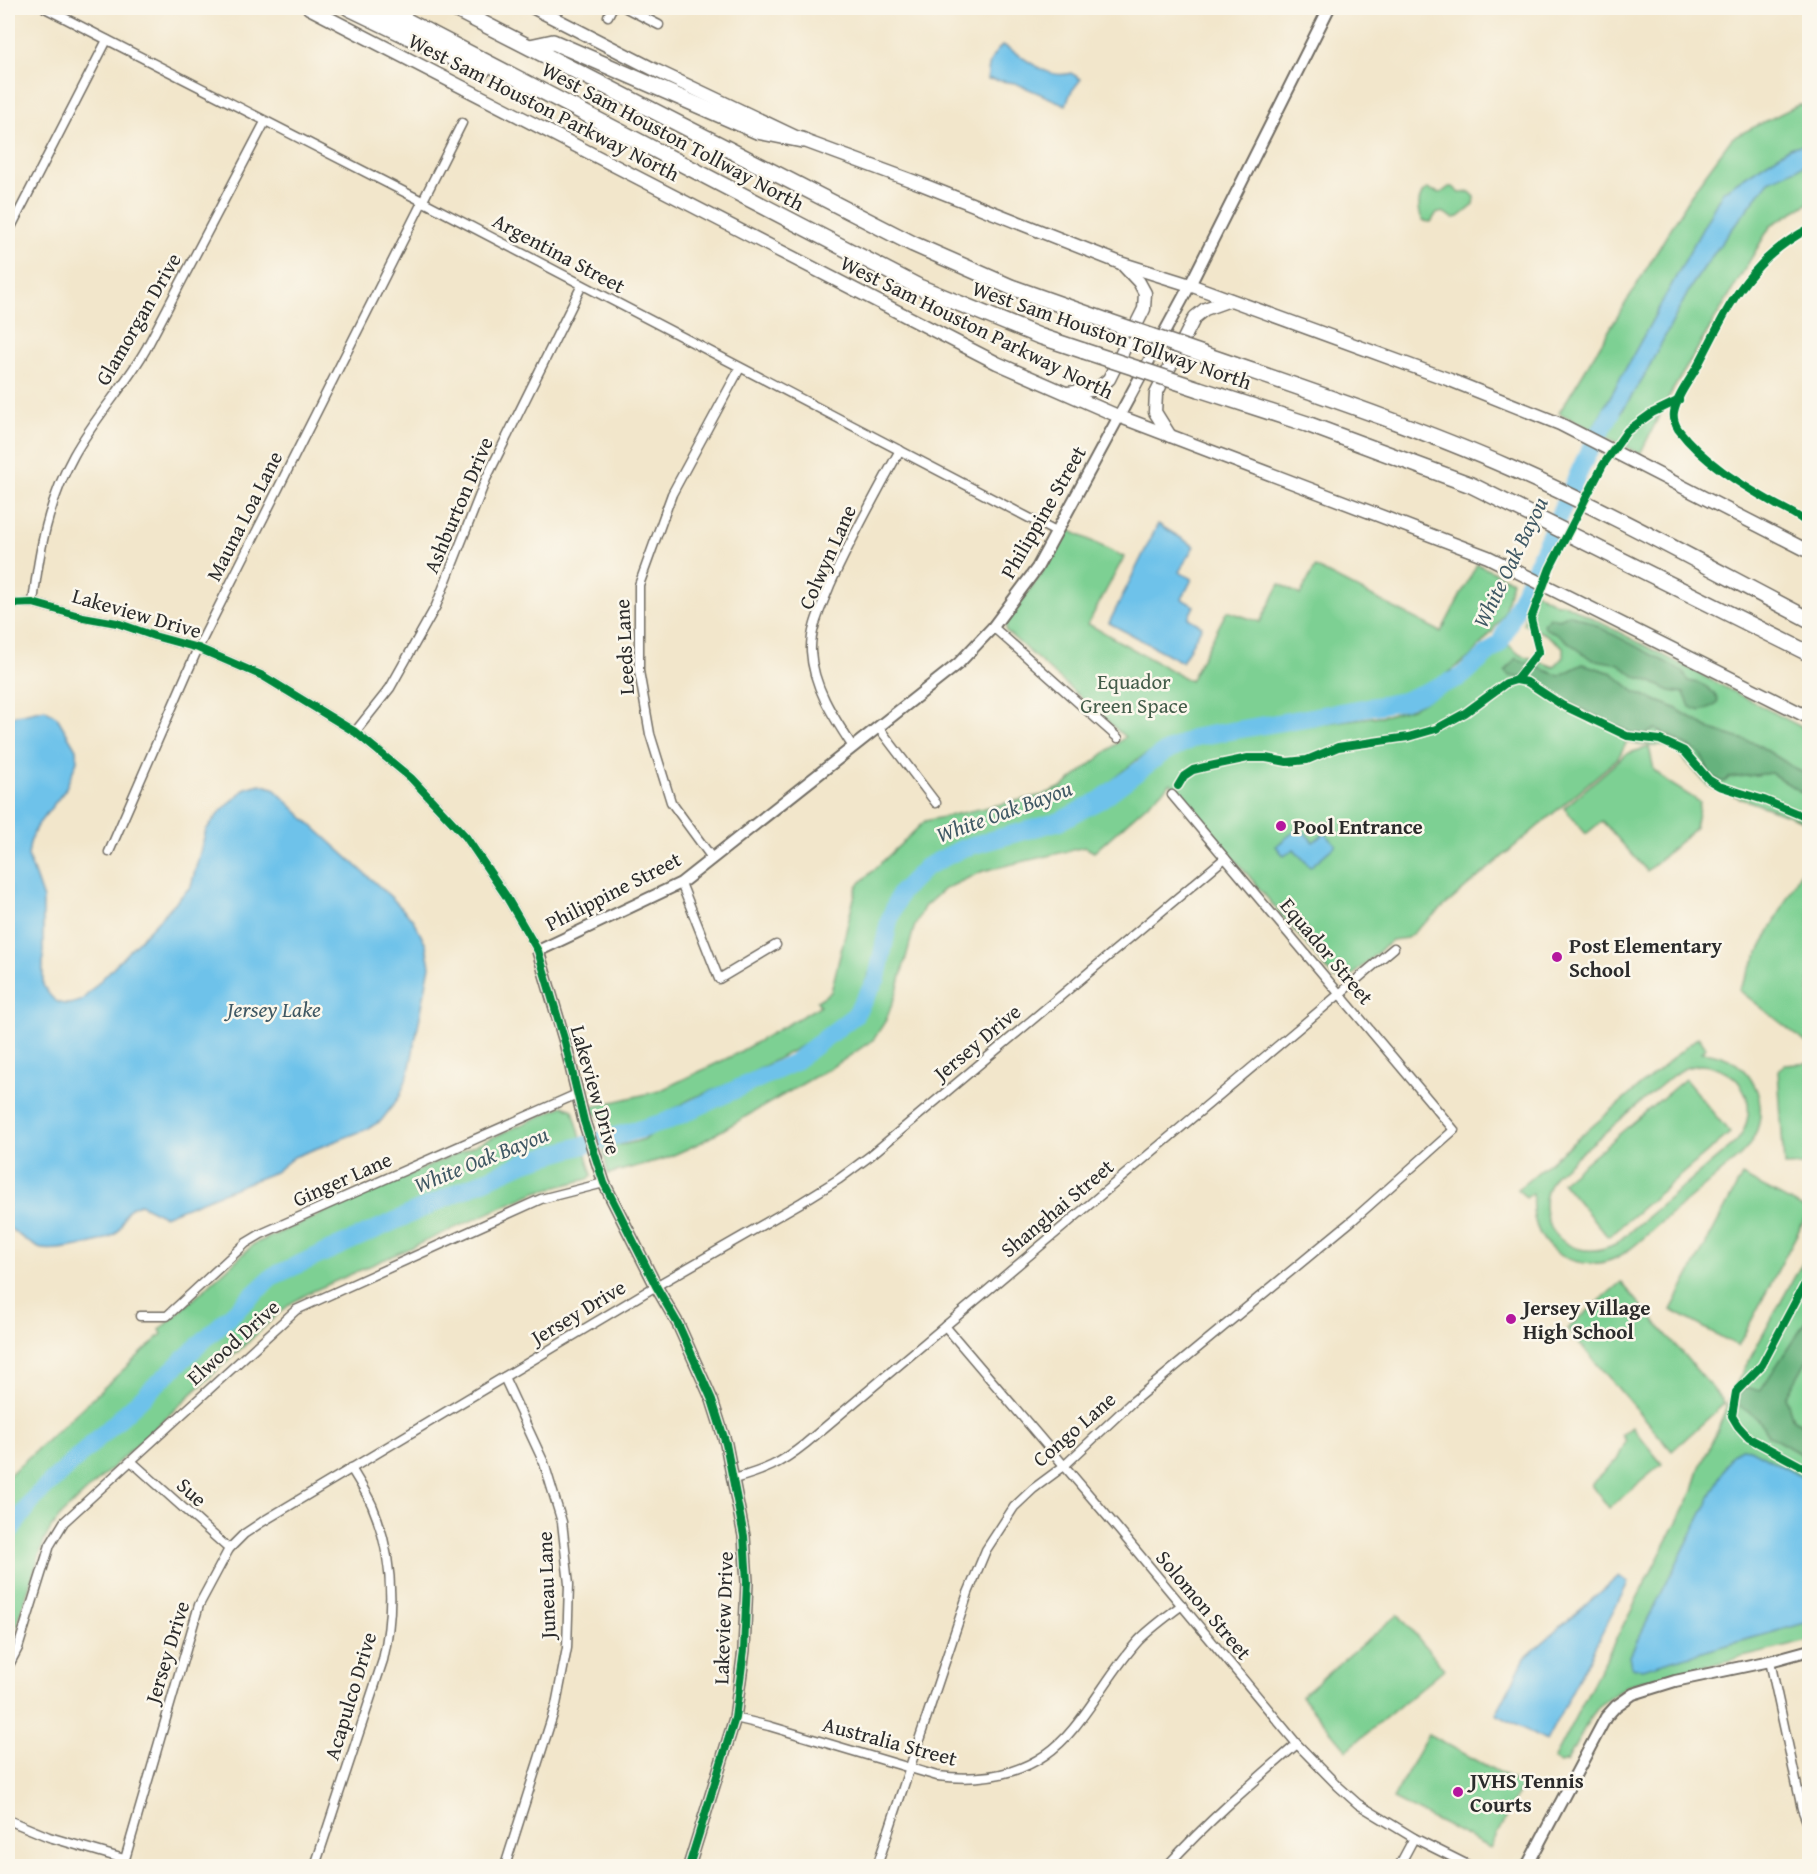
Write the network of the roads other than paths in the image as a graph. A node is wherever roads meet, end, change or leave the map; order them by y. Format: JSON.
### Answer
{"nodes":[{"id":1,"x":45,"y":8,"type":"edge"},
{"id":2,"x":309,"y":8,"type":"edge"},
{"id":3,"x":350,"y":8,"type":"edge"},
{"id":4,"x":382,"y":8,"type":"edge"},
{"id":5,"x":453,"y":8,"type":"edge"},
{"id":6,"x":534,"y":8,"type":"edge"},
{"id":7,"x":626,"y":8,"type":"edge"},
{"id":8,"x":1329,"y":8,"type":"edge"},
{"id":9,"x":659,"y":25,"type":"dead end"},
{"id":10,"x":107,"y":40,"type":"junction"},
{"id":11,"x":530,"y":47,"type":"junction"},
{"id":12,"x":562,"y":102,"type":"junction"},
{"id":13,"x":266,"y":122,"type":"junction"},
{"id":14,"x":462,"y":123,"type":"dead end"},
{"id":15,"x":802,"y":140,"type":"junction"},
{"id":16,"x":422,"y":201,"type":"junction"},
{"id":17,"x":8,"y":233,"type":"edge"},
{"id":18,"x":1123,"y":264,"type":"junction"},
{"id":19,"x":582,"y":285,"type":"junction"},
{"id":20,"x":1190,"y":285,"type":"junction"},
{"id":21,"x":1230,"y":300,"type":"junction"},
{"id":22,"x":740,"y":368,"type":"junction"},
{"id":23,"x":1066,"y":393,"type":"junction"},
{"id":24,"x":1118,"y":416,"type":"junction"},
{"id":25,"x":1170,"y":436,"type":"junction"},
{"id":26,"x":900,"y":450,"type":"junction"},
{"id":27,"x":1056,"y":532,"type":"junction"},
{"id":28,"x":1809,"y":552,"type":"edge"},
{"id":29,"x":33,"y":603,"type":"junction"},
{"id":30,"x":8,"y":604,"type":"edge"},
{"id":31,"x":1809,"y":620,"type":"edge"},
{"id":32,"x":993,"y":627,"type":"junction"},
{"id":33,"x":198,"y":648,"type":"junction"},
{"id":34,"x":1809,"y":654,"type":"edge"},
{"id":35,"x":1809,"y":718,"type":"edge"},
{"id":36,"x":879,"y":728,"type":"junction"},
{"id":37,"x":355,"y":732,"type":"junction"},
{"id":38,"x":1118,"y":738,"type":"dead end"},
{"id":39,"x":853,"y":747,"type":"junction"},
{"id":40,"x":1172,"y":795,"type":"dead end"},
{"id":41,"x":936,"y":802,"type":"dead end"},
{"id":42,"x":109,"y":852,"type":"dead end"},
{"id":43,"x":711,"y":858,"type":"junction"},
{"id":44,"x":1225,"y":858,"type":"junction"},
{"id":45,"x":681,"y":883,"type":"junction"},
{"id":46,"x":776,"y":945,"type":"dead end"},
{"id":47,"x":1394,"y":948,"type":"dead end"},
{"id":48,"x":538,"y":951,"type":"junction"},
{"id":49,"x":1339,"y":994,"type":"junction"},
{"id":50,"x":577,"y":1094,"type":"junction"},
{"id":51,"x":1454,"y":1130,"type":"joint"},
{"id":52,"x":604,"y":1183,"type":"junction"},
{"id":53,"x":656,"y":1286,"type":"junction"},
{"id":54,"x":140,"y":1316,"type":"dead end"},
{"id":55,"x":945,"y":1326,"type":"junction"},
{"id":56,"x":504,"y":1377,"type":"junction"},
{"id":57,"x":131,"y":1461,"type":"junction"},
{"id":58,"x":1064,"y":1466,"type":"junction"},
{"id":59,"x":351,"y":1468,"type":"junction"},
{"id":60,"x":734,"y":1479,"type":"junction"},
{"id":61,"x":229,"y":1549,"type":"junction"},
{"id":62,"x":1182,"y":1605,"type":"junction"},
{"id":63,"x":1809,"y":1650,"type":"edge"},
{"id":64,"x":1770,"y":1661,"type":"junction"},
{"id":65,"x":8,"y":1667,"type":"edge"},
{"id":66,"x":735,"y":1718,"type":"junction"},
{"id":67,"x":1296,"y":1744,"type":"junction"},
{"id":68,"x":908,"y":1768,"type":"junction"},
{"id":69,"x":8,"y":1820,"type":"edge"},
{"id":70,"x":1809,"y":1829,"type":"edge"},
{"id":71,"x":1414,"y":1838,"type":"junction"},
{"id":72,"x":124,"y":1863,"type":"edge"},
{"id":73,"x":315,"y":1866,"type":"edge"},
{"id":74,"x":505,"y":1866,"type":"edge"},
{"id":75,"x":689,"y":1866,"type":"edge"},
{"id":76,"x":877,"y":1866,"type":"edge"},
{"id":77,"x":1167,"y":1866,"type":"edge"},
{"id":78,"x":1399,"y":1866,"type":"edge"},
{"id":79,"x":1470,"y":1866,"type":"edge"},
{"id":80,"x":1527,"y":1866,"type":"edge"}],
"edges":[{"from":1,"to":10,"type":"street","name":"Argentina Street"},
{"from":2,"to":23,"type":"main road","name":"West Sam Houston Parkway North"},
{"from":3,"to":12,"type":"highway"},
{"from":4,"to":12,"type":"highway","name":"West Sam Houston Tollway North"},
{"from":5,"to":11,"type":"highway","name":"West Sam Houston Tollway North"},
{"from":6,"to":15,"type":"main road"},
{"from":7,"to":9,"type":"street"},
{"from":8,"to":20,"type":"street","name":"Philippine Street"},
{"from":10,"to":13,"type":"street","name":"Argentina Street"},
{"from":10,"to":17,"type":"street"},
{"from":11,"to":15,"type":"highway"},
{"from":11,"to":31,"type":"highway","name":"West Sam Houston Tollway North","bridge":true},
{"from":12,"to":34,"type":"highway","name":"West Sam Houston Tollway North","bridge":true},
{"from":13,"to":16,"type":"street","name":"Argentina Street"},
{"from":13,"to":29,"type":"street","name":"Glamorgan Drive"},
{"from":14,"to":16,"type":"street","name":"Mauna Loa Lane"},
{"from":15,"to":18,"type":"main road"},
{"from":16,"to":19,"type":"street","name":"Argentina Street"},
{"from":16,"to":33,"type":"street","name":"Mauna Loa Lane"},
{"from":18,"to":20,"type":"main road"},
{"from":18,"to":23,"type":"main road"},
{"from":19,"to":22,"type":"street","name":"Argentina Street"},
{"from":19,"to":37,"type":"street","name":"Ashburton Drive"},
{"from":20,"to":21,"type":"main road"},
{"from":20,"to":24,"type":"street","name":"Philippine Street"},
{"from":21,"to":25,"type":"main road"},
{"from":21,"to":28,"type":"main road"},
{"from":22,"to":26,"type":"street","name":"Argentina Street"},
{"from":22,"to":43,"type":"street","name":"Leeds Lane"},
{"from":23,"to":24,"type":"main road","name":"West Sam Houston Parkway North"},
{"from":24,"to":25,"type":"main road","name":"West Sam Houston Parkway North"},
{"from":24,"to":27,"type":"street","name":"Philippine Street"},
{"from":25,"to":35,"type":"main road","name":"West Sam Houston Parkway North"},
{"from":26,"to":27,"type":"street","name":"Argentina Street"},
{"from":26,"to":39,"type":"street","name":"Colwyn Lane"},
{"from":27,"to":32,"type":"street","name":"Philippine Street"},
{"from":29,"to":30,"type":"street","name":"Lakeview Drive"},
{"from":29,"to":33,"type":"street","name":"Lakeview Drive"},
{"from":32,"to":36,"type":"street","name":"Philippine Street"},
{"from":32,"to":38,"type":"street"},
{"from":33,"to":37,"type":"street","name":"Lakeview Drive"},
{"from":33,"to":42,"type":"street","name":"Mauna Loa Lane"},
{"from":36,"to":39,"type":"street","name":"Philippine Street"},
{"from":36,"to":41,"type":"street"},
{"from":37,"to":48,"type":"street","name":"Lakeview Drive"},
{"from":39,"to":43,"type":"street","name":"Philippine Street"},
{"from":40,"to":44,"type":"street","name":"Equador Street"},
{"from":43,"to":45,"type":"street","name":"Philippine Street"},
{"from":44,"to":49,"type":"street","name":"Equador Street"},
{"from":44,"to":53,"type":"street","name":"Jersey Drive"},
{"from":45,"to":46,"type":"street"},
{"from":45,"to":48,"type":"street","name":"Philippine Street"},
{"from":47,"to":49,"type":"street","name":"Shanghai Street"},
{"from":48,"to":50,"type":"street","name":"Lakeview Drive"},
{"from":49,"to":51,"type":"street","name":"Equador Street"},
{"from":49,"to":55,"type":"street","name":"Shanghai Street"},
{"from":50,"to":52,"type":"street","name":"Lakeview Drive"},
{"from":50,"to":54,"type":"street","name":"Ginger Lane"},
{"from":51,"to":58,"type":"street","name":"Congo Lane"},
{"from":52,"to":53,"type":"street","name":"Lakeview Drive"},
{"from":52,"to":57,"type":"street","name":"Elwood Drive"},
{"from":53,"to":56,"type":"street","name":"Jersey Drive"},
{"from":53,"to":60,"type":"street","name":"Lakeview Drive"},
{"from":55,"to":58,"type":"street","name":"Solomon Street"},
{"from":55,"to":60,"type":"street","name":"Shanghai Street"},
{"from":56,"to":59,"type":"street","name":"Jersey Drive"},
{"from":56,"to":74,"type":"street","name":"Juneau Lane"},
{"from":57,"to":61,"type":"street","name":"Sue"},
{"from":57,"to":65,"type":"street","name":"Elwood Drive"},
{"from":58,"to":62,"type":"street","name":"Solomon Street"},
{"from":58,"to":68,"type":"street","name":"Congo Lane"},
{"from":59,"to":61,"type":"street","name":"Jersey Drive"},
{"from":59,"to":73,"type":"street","name":"Acapulco Drive"},
{"from":60,"to":66,"type":"street","name":"Lakeview Drive"},
{"from":61,"to":72,"type":"street","name":"Jersey Drive"},
{"from":62,"to":67,"type":"street","name":"Solomon Street"},
{"from":62,"to":68,"type":"street","name":"Australia Street"},
{"from":63,"to":64,"type":"street"},
{"from":64,"to":70,"type":"street"},
{"from":64,"to":80,"type":"street"},
{"from":66,"to":68,"type":"street","name":"Australia Street"},
{"from":66,"to":75,"type":"street","name":"Lakeview Drive"},
{"from":67,"to":71,"type":"street","name":"Solomon Street"},
{"from":67,"to":77,"type":"street"},
{"from":68,"to":76,"type":"street","name":"Congo Lane"},
{"from":69,"to":72,"type":"street"},
{"from":71,"to":78,"type":"street"},
{"from":71,"to":79,"type":"street","name":"Solomon Street"}]}
